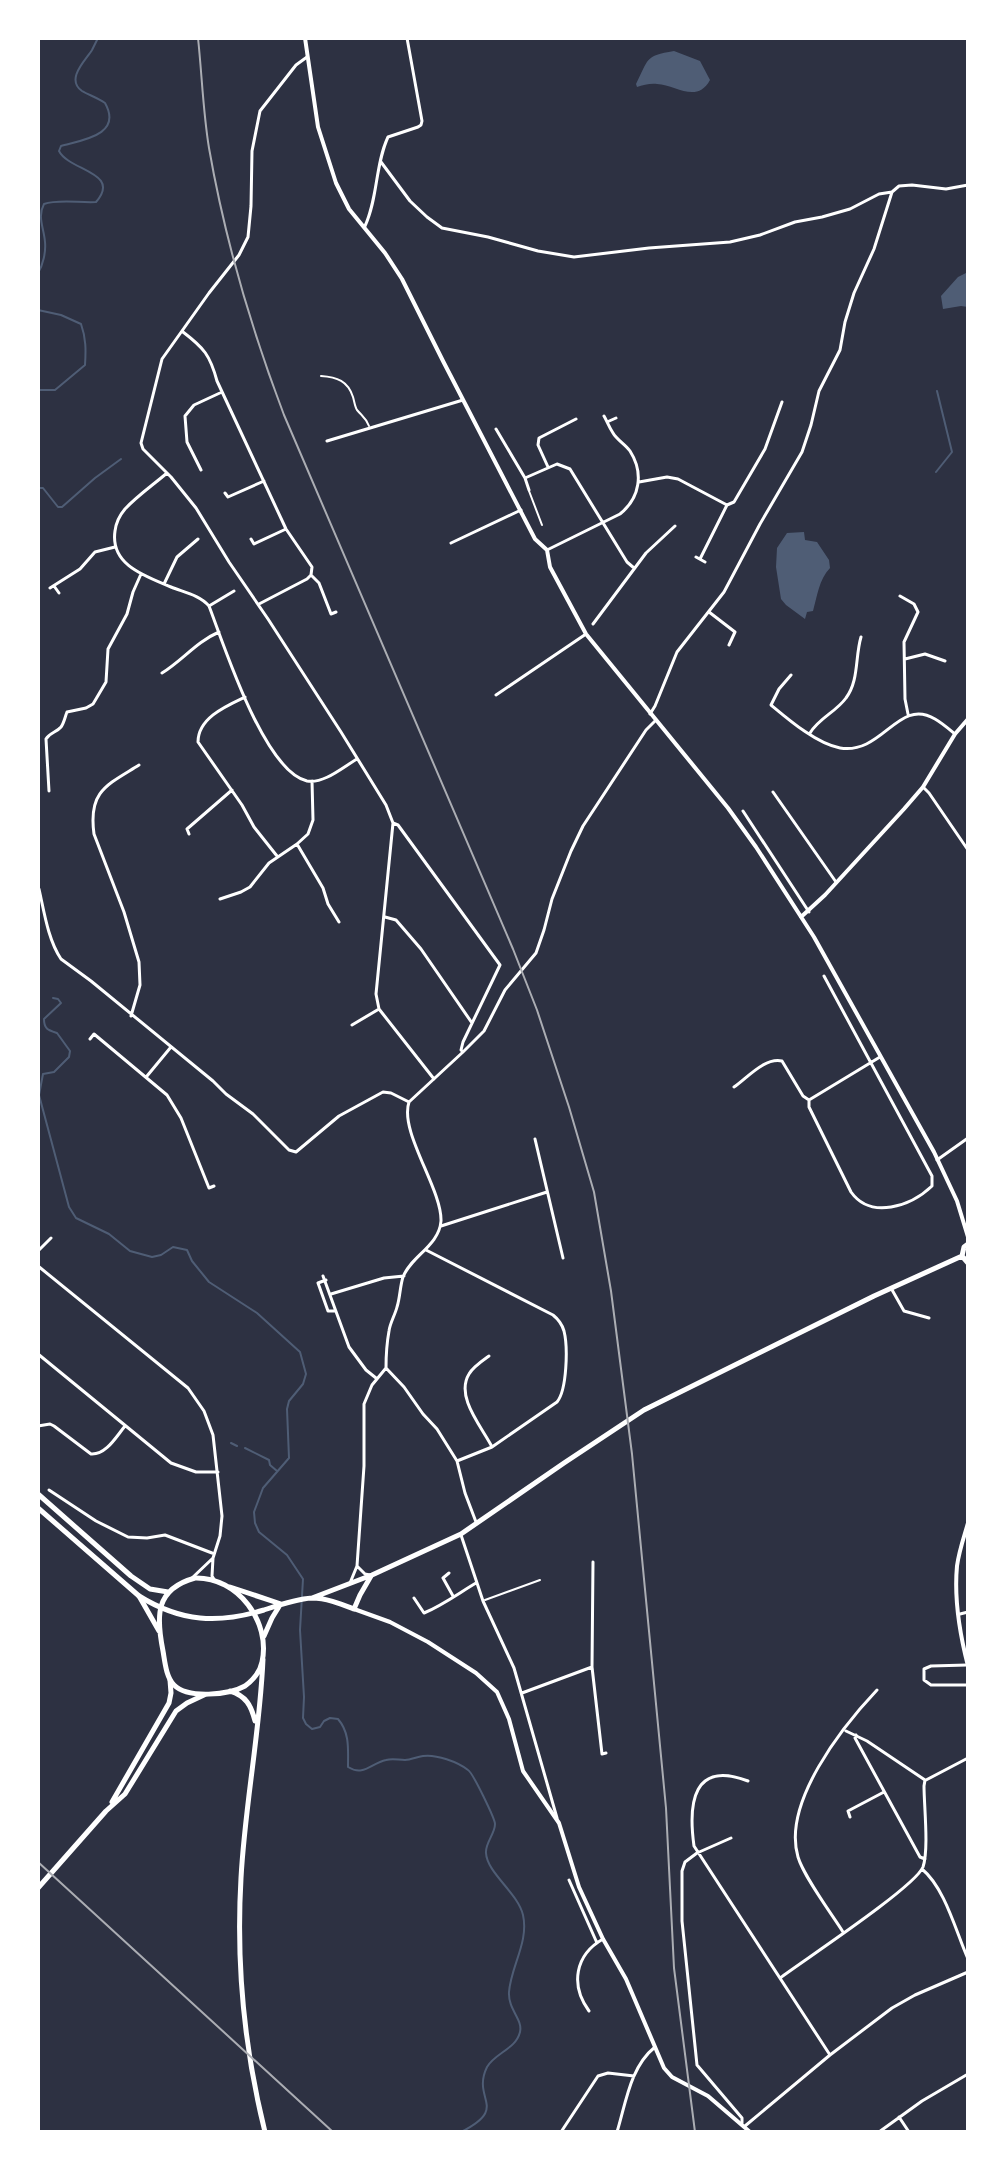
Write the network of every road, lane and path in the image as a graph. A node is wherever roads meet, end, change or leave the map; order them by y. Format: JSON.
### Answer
{"nodes":[{"id":1,"x":305,"y":38,"type":"edge"},
{"id":2,"x":407,"y":38,"type":"edge"},
{"id":3,"x":307,"y":57,"type":"junction"},
{"id":4,"x":381,"y":162,"type":"junction"},
{"id":5,"x":968,"y":185,"type":"edge"},
{"id":6,"x":892,"y":192,"type":"junction"},
{"id":7,"x":365,"y":226,"type":"junction"},
{"id":8,"x":183,"y":332,"type":"junction"},
{"id":9,"x":321,"y":376,"type":"dead end"},
{"id":10,"x":222,"y":392,"type":"junction"},
{"id":11,"x":463,"y":400,"type":"junction"},
{"id":12,"x":782,"y":402,"type":"dead end"},
{"id":13,"x":604,"y":416,"type":"dead end"},
{"id":14,"x":616,"y":418,"type":"dead end"},
{"id":15,"x":576,"y":419,"type":"dead end"},
{"id":16,"x":607,"y":422,"type":"junction"},
{"id":17,"x":369,"y":427,"type":"junction"},
{"id":18,"x":496,"y":429,"type":"dead end"},
{"id":19,"x":327,"y":441,"type":"dead end"},
{"id":20,"x":754,"y":455,"type":"dead end"},
{"id":21,"x":760,"y":458,"type":"junction"},
{"id":22,"x":548,"y":467,"type":"junction"},
{"id":23,"x":201,"y":470,"type":"dead end"},
{"id":24,"x":167,"y":473,"type":"junction"},
{"id":25,"x":525,"y":478,"type":"junction"},
{"id":26,"x":264,"y":481,"type":"junction"},
{"id":27,"x":639,"y":482,"type":"junction"},
{"id":28,"x":529,"y":490,"type":"joint"},
{"id":29,"x":230,"y":503,"type":"dead end"},
{"id":30,"x":727,"y":505,"type":"junction"},
{"id":31,"x":521,"y":510,"type":"junction"},
{"id":32,"x":603,"y":523,"type":"junction"},
{"id":33,"x":542,"y":525,"type":"dead end"},
{"id":34,"x":675,"y":526,"type":"dead end"},
{"id":35,"x":286,"y":529,"type":"junction"},
{"id":36,"x":198,"y":539,"type":"dead end"},
{"id":37,"x":451,"y":543,"type":"dead end"},
{"id":38,"x":115,"y":547,"type":"junction"},
{"id":39,"x":256,"y":550,"type":"dead end"},
{"id":40,"x":547,"y":550,"type":"junction"},
{"id":41,"x":700,"y":559,"type":"dead end"},
{"id":42,"x":634,"y":568,"type":"junction"},
{"id":43,"x":141,"y":574,"type":"junction"},
{"id":44,"x":311,"y":575,"type":"junction"},
{"id":45,"x":164,"y":584,"type":"junction"},
{"id":46,"x":224,"y":590,"type":"dead end"},
{"id":47,"x":234,"y":591,"type":"dead end"},
{"id":48,"x":59,"y":593,"type":"dead end"},
{"id":49,"x":228,"y":594,"type":"junction"},
{"id":50,"x":900,"y":596,"type":"dead end"},
{"id":51,"x":911,"y":596,"type":"dead end"},
{"id":52,"x":908,"y":601,"type":"junction"},
{"id":53,"x":258,"y":604,"type":"junction"},
{"id":54,"x":209,"y":606,"type":"junction"},
{"id":55,"x":709,"y":612,"type":"junction"},
{"id":56,"x":331,"y":615,"type":"dead end"},
{"id":57,"x":593,"y":624,"type":"dead end"},
{"id":58,"x":219,"y":632,"type":"junction"},
{"id":59,"x":586,"y":634,"type":"junction"},
{"id":60,"x":861,"y":637,"type":"dead end"},
{"id":61,"x":859,"y":644,"type":"junction"},
{"id":62,"x":729,"y":645,"type":"dead end"},
{"id":63,"x":866,"y":645,"type":"dead end"},
{"id":64,"x":905,"y":659,"type":"junction"},
{"id":65,"x":945,"y":661,"type":"dead end"},
{"id":66,"x":167,"y":662,"type":"dead end"},
{"id":67,"x":171,"y":667,"type":"junction"},
{"id":68,"x":162,"y":673,"type":"dead end"},
{"id":69,"x":782,"y":674,"type":"dead end"},
{"id":70,"x":496,"y":695,"type":"dead end"},
{"id":71,"x":245,"y":697,"type":"junction"},
{"id":72,"x":764,"y":703,"type":"dead end"},
{"id":73,"x":771,"y":705,"type":"junction"},
{"id":74,"x":650,"y":714,"type":"junction"},
{"id":75,"x":908,"y":714,"type":"junction"},
{"id":76,"x":968,"y":719,"type":"edge"},
{"id":77,"x":655,"y":721,"type":"junction"},
{"id":78,"x":810,"y":733,"type":"junction"},
{"id":79,"x":955,"y":734,"type":"junction"},
{"id":80,"x":357,"y":758,"type":"junction"},
{"id":81,"x":139,"y":765,"type":"dead end"},
{"id":82,"x":312,"y":781,"type":"junction"},
{"id":83,"x":923,"y":787,"type":"junction"},
{"id":84,"x":232,"y":790,"type":"junction"},
{"id":85,"x":49,"y":791,"type":"dead end"},
{"id":86,"x":773,"y":792,"type":"dead end"},
{"id":87,"x":743,"y":811,"type":"dead end"},
{"id":88,"x":393,"y":823,"type":"junction"},
{"id":89,"x":183,"y":825,"type":"dead end"},
{"id":90,"x":297,"y":844,"type":"junction"},
{"id":91,"x":968,"y":850,"type":"edge"},
{"id":92,"x":277,"y":856,"type":"junction"},
{"id":93,"x":836,"y":882,"type":"junction"},
{"id":94,"x":39,"y":889,"type":"edge"},
{"id":95,"x":220,"y":899,"type":"dead end"},
{"id":96,"x":809,"y":912,"type":"junction"},
{"id":97,"x":384,"y":917,"type":"junction"},
{"id":98,"x":801,"y":917,"type":"junction"},
{"id":99,"x":336,"y":920,"type":"dead end"},
{"id":100,"x":824,"y":976,"type":"dead end"},
{"id":101,"x":379,"y":1009,"type":"junction"},
{"id":102,"x":131,"y":1016,"type":"junction"},
{"id":103,"x":472,"y":1023,"type":"junction"},
{"id":104,"x":352,"y":1025,"type":"dead end"},
{"id":105,"x":90,"y":1039,"type":"dead end"},
{"id":106,"x":171,"y":1047,"type":"junction"},
{"id":107,"x":463,"y":1052,"type":"junction"},
{"id":108,"x":880,"y":1057,"type":"junction"},
{"id":109,"x":871,"y":1062,"type":"junction"},
{"id":110,"x":147,"y":1076,"type":"junction"},
{"id":111,"x":434,"y":1080,"type":"junction"},
{"id":112,"x":741,"y":1082,"type":"junction"},
{"id":113,"x":734,"y":1087,"type":"dead end"},
{"id":114,"x":745,"y":1088,"type":"dead end"},
{"id":115,"x":809,"y":1100,"type":"junction"},
{"id":116,"x":409,"y":1102,"type":"junction"},
{"id":117,"x":968,"y":1138,"type":"edge"},
{"id":118,"x":535,"y":1139,"type":"dead end"},
{"id":119,"x":937,"y":1160,"type":"junction"},
{"id":120,"x":214,"y":1186,"type":"dead end"},
{"id":121,"x":548,"y":1192,"type":"junction"},
{"id":122,"x":441,"y":1226,"type":"junction"},
{"id":123,"x":968,"y":1237,"type":"edge"},
{"id":124,"x":51,"y":1238,"type":"dead end"},
{"id":125,"x":968,"y":1244,"type":"edge"},
{"id":126,"x":426,"y":1250,"type":"junction"},
{"id":127,"x":38,"y":1251,"type":"edge"},
{"id":128,"x":962,"y":1256,"type":"junction"},
{"id":129,"x":563,"y":1258,"type":"dead end"},
{"id":130,"x":968,"y":1263,"type":"edge"},
{"id":131,"x":38,"y":1266,"type":"edge"},
{"id":132,"x":404,"y":1276,"type":"junction"},
{"id":133,"x":891,"y":1288,"type":"junction"},
{"id":134,"x":331,"y":1294,"type":"junction"},
{"id":135,"x":335,"y":1311,"type":"junction"},
{"id":136,"x":929,"y":1318,"type":"dead end"},
{"id":137,"x":38,"y":1354,"type":"edge"},
{"id":138,"x":489,"y":1356,"type":"dead end"},
{"id":139,"x":386,"y":1368,"type":"junction"},
{"id":140,"x":376,"y":1378,"type":"junction"},
{"id":141,"x":38,"y":1426,"type":"edge"},
{"id":142,"x":125,"y":1426,"type":"junction"},
{"id":143,"x":492,"y":1447,"type":"junction"},
{"id":144,"x":457,"y":1461,"type":"junction"},
{"id":145,"x":218,"y":1472,"type":"junction"},
{"id":146,"x":49,"y":1490,"type":"dead end"},
{"id":147,"x":38,"y":1494,"type":"edge"},
{"id":148,"x":38,"y":1508,"type":"edge"},
{"id":149,"x":968,"y":1523,"type":"edge"},
{"id":150,"x":477,"y":1524,"type":"junction"},
{"id":151,"x":461,"y":1534,"type":"junction"},
{"id":152,"x":213,"y":1556,"type":"junction"},
{"id":153,"x":593,"y":1562,"type":"dead end"},
{"id":154,"x":357,"y":1566,"type":"junction"},
{"id":155,"x":449,"y":1573,"type":"dead end"},
{"id":156,"x":372,"y":1575,"type":"junction"},
{"id":157,"x":189,"y":1580,"type":"junction"},
{"id":158,"x":540,"y":1580,"type":"dead end"},
{"id":159,"x":215,"y":1581,"type":"junction"},
{"id":160,"x":476,"y":1583,"type":"junction"},
{"id":161,"x":350,"y":1584,"type":"junction"},
{"id":162,"x":229,"y":1587,"type":"junction"},
{"id":163,"x":168,"y":1592,"type":"junction"},
{"id":164,"x":139,"y":1596,"type":"junction"},
{"id":165,"x":453,"y":1596,"type":"junction"},
{"id":166,"x":312,"y":1598,"type":"junction"},
{"id":167,"x":414,"y":1598,"type":"dead end"},
{"id":168,"x":483,"y":1601,"type":"junction"},
{"id":169,"x":281,"y":1604,"type":"junction"},
{"id":170,"x":159,"y":1608,"type":"junction"},
{"id":171,"x":354,"y":1609,"type":"junction"},
{"id":172,"x":968,"y":1612,"type":"edge"},
{"id":173,"x":254,"y":1613,"type":"junction"},
{"id":174,"x":960,"y":1614,"type":"junction"},
{"id":175,"x":160,"y":1633,"type":"junction"},
{"id":176,"x":264,"y":1636,"type":"junction"},
{"id":177,"x":263,"y":1659,"type":"junction"},
{"id":178,"x":968,"y":1666,"type":"edge"},
{"id":179,"x":592,"y":1667,"type":"junction"},
{"id":180,"x":169,"y":1679,"type":"junction"},
{"id":181,"x":968,"y":1685,"type":"edge"},
{"id":182,"x":877,"y":1690,"type":"dead end"},
{"id":183,"x":230,"y":1691,"type":"junction"},
{"id":184,"x":522,"y":1693,"type":"junction"},
{"id":185,"x":204,"y":1695,"type":"junction"},
{"id":186,"x":257,"y":1730,"type":"junction"},
{"id":187,"x":846,"y":1731,"type":"junction"},
{"id":188,"x":856,"y":1734,"type":"junction"},
{"id":189,"x":603,"y":1755,"type":"dead end"},
{"id":190,"x":968,"y":1758,"type":"edge"},
{"id":191,"x":746,"y":1773,"type":"dead end"},
{"id":192,"x":743,"y":1779,"type":"junction"},
{"id":193,"x":925,"y":1780,"type":"junction"},
{"id":194,"x":748,"y":1781,"type":"dead end"},
{"id":195,"x":884,"y":1792,"type":"junction"},
{"id":196,"x":106,"y":1811,"type":"junction"},
{"id":197,"x":850,"y":1817,"type":"dead end"},
{"id":198,"x":557,"y":1818,"type":"junction"},
{"id":199,"x":731,"y":1838,"type":"dead end"},
{"id":200,"x":697,"y":1853,"type":"junction"},
{"id":201,"x":925,"y":1859,"type":"junction"},
{"id":202,"x":922,"y":1867,"type":"junction"},
{"id":203,"x":569,"y":1880,"type":"dead end"},
{"id":204,"x":38,"y":1888,"type":"edge"},
{"id":205,"x":843,"y":1932,"type":"junction"},
{"id":206,"x":603,"y":1939,"type":"junction"},
{"id":207,"x":597,"y":1943,"type":"junction"},
{"id":208,"x":968,"y":1959,"type":"edge"},
{"id":209,"x":968,"y":1972,"type":"edge"},
{"id":210,"x":780,"y":1978,"type":"junction"},
{"id":211,"x":589,"y":2011,"type":"dead end"},
{"id":212,"x":655,"y":2047,"type":"junction"},
{"id":213,"x":830,"y":2055,"type":"junction"},
{"id":214,"x":968,"y":2074,"type":"edge"},
{"id":215,"x":634,"y":2076,"type":"junction"},
{"id":216,"x":899,"y":2117,"type":"junction"},
{"id":217,"x":743,"y":2125,"type":"junction"},
{"id":218,"x":265,"y":2132,"type":"edge"},
{"id":219,"x":561,"y":2132,"type":"edge"},
{"id":220,"x":617,"y":2132,"type":"edge"},
{"id":221,"x":750,"y":2132,"type":"edge"},
{"id":222,"x":879,"y":2132,"type":"edge"},
{"id":223,"x":909,"y":2132,"type":"edge"}],
"edges":[{"from":1,"to":3,"type":"street"},
{"from":2,"to":4,"type":"street"},
{"from":3,"to":7,"type":"street"},
{"from":3,"to":8,"type":"street"},
{"from":4,"to":6,"type":"street"},
{"from":4,"to":7,"type":"street"},
{"from":5,"to":6,"type":"street"},
{"from":6,"to":55,"type":"street"},
{"from":7,"to":11,"type":"street"},
{"from":8,"to":10,"type":"street"},
{"from":8,"to":24,"type":"street"},
{"from":9,"to":17,"type":"lane"},
{"from":10,"to":23,"type":"street"},
{"from":10,"to":26,"type":"street"},
{"from":11,"to":17,"type":"street"},
{"from":11,"to":31,"type":"street"},
{"from":12,"to":21,"type":"street"},
{"from":13,"to":16,"type":"street"},
{"from":14,"to":16,"type":"street"},
{"from":15,"to":22,"type":"street"},
{"from":16,"to":27,"type":"street"},
{"from":17,"to":19,"type":"street"},
{"from":18,"to":25,"type":"street"},
{"from":20,"to":21,"type":"street"},
{"from":21,"to":30,"type":"street"},
{"from":22,"to":25,"type":"street"},
{"from":22,"to":32,"type":"street"},
{"from":24,"to":38,"type":"street"},
{"from":24,"to":53,"type":"street"},
{"from":25,"to":28,"type":"street"},
{"from":26,"to":29,"type":"street"},
{"from":26,"to":35,"type":"street"},
{"from":27,"to":30,"type":"street"},
{"from":27,"to":32,"type":"street"},
{"from":28,"to":33,"type":"lane"},
{"from":30,"to":41,"type":"street"},
{"from":31,"to":37,"type":"street"},
{"from":31,"to":40,"type":"street"},
{"from":32,"to":40,"type":"street"},
{"from":32,"to":42,"type":"street"},
{"from":34,"to":42,"type":"street"},
{"from":35,"to":39,"type":"street"},
{"from":35,"to":44,"type":"street"},
{"from":36,"to":45,"type":"street"},
{"from":38,"to":43,"type":"street"},
{"from":38,"to":48,"type":"street"},
{"from":40,"to":59,"type":"street"},
{"from":42,"to":57,"type":"street"},
{"from":43,"to":45,"type":"street"},
{"from":43,"to":85,"type":"street"},
{"from":44,"to":53,"type":"street"},
{"from":44,"to":56,"type":"street"},
{"from":45,"to":54,"type":"street"},
{"from":46,"to":49,"type":"street"},
{"from":47,"to":49,"type":"street"},
{"from":49,"to":54,"type":"street"},
{"from":50,"to":52,"type":"street"},
{"from":51,"to":52,"type":"street"},
{"from":52,"to":64,"type":"street"},
{"from":53,"to":80,"type":"street"},
{"from":54,"to":58,"type":"street"},
{"from":55,"to":62,"type":"street"},
{"from":55,"to":74,"type":"street"},
{"from":58,"to":67,"type":"street"},
{"from":58,"to":71,"type":"street"},
{"from":59,"to":70,"type":"street"},
{"from":59,"to":74,"type":"street"},
{"from":60,"to":61,"type":"street"},
{"from":61,"to":63,"type":"street"},
{"from":61,"to":78,"type":"street"},
{"from":64,"to":65,"type":"street"},
{"from":64,"to":75,"type":"street"},
{"from":66,"to":67,"type":"street"},
{"from":67,"to":68,"type":"street"},
{"from":69,"to":73,"type":"street"},
{"from":71,"to":82,"type":"street"},
{"from":71,"to":84,"type":"street"},
{"from":72,"to":73,"type":"street"},
{"from":73,"to":78,"type":"street"},
{"from":74,"to":77,"type":"street"},
{"from":75,"to":78,"type":"street"},
{"from":75,"to":79,"type":"street"},
{"from":76,"to":79,"type":"street"},
{"from":77,"to":98,"type":"street"},
{"from":77,"to":107,"type":"street"},
{"from":79,"to":83,"type":"street"},
{"from":80,"to":82,"type":"street"},
{"from":80,"to":88,"type":"street"},
{"from":81,"to":102,"type":"street"},
{"from":82,"to":90,"type":"street"},
{"from":83,"to":91,"type":"street"},
{"from":83,"to":93,"type":"street"},
{"from":84,"to":89,"type":"street"},
{"from":84,"to":92,"type":"street"},
{"from":86,"to":93,"type":"street"},
{"from":87,"to":96,"type":"street"},
{"from":88,"to":97,"type":"street"},
{"from":88,"to":103,"type":"street"},
{"from":90,"to":92,"type":"street"},
{"from":90,"to":99,"type":"street"},
{"from":92,"to":95,"type":"street"},
{"from":93,"to":96,"type":"street"},
{"from":94,"to":102,"type":"street"},
{"from":96,"to":98,"type":"street"},
{"from":97,"to":101,"type":"street"},
{"from":97,"to":103,"type":"street"},
{"from":98,"to":108,"type":"street"},
{"from":100,"to":109,"type":"street"},
{"from":101,"to":104,"type":"street"},
{"from":101,"to":111,"type":"street"},
{"from":102,"to":106,"type":"street"},
{"from":103,"to":107,"type":"street"},
{"from":105,"to":110,"type":"street"},
{"from":106,"to":110,"type":"street"},
{"from":106,"to":116,"type":"street"},
{"from":107,"to":111,"type":"street"},
{"from":108,"to":109,"type":"street"},
{"from":108,"to":119,"type":"street"},
{"from":109,"to":115,"type":"street"},
{"from":109,"to":115,"type":"street"},
{"from":110,"to":120,"type":"street"},
{"from":111,"to":116,"type":"street"},
{"from":112,"to":113,"type":"street"},
{"from":112,"to":114,"type":"street"},
{"from":112,"to":115,"type":"street"},
{"from":116,"to":122,"type":"street"},
{"from":117,"to":119,"type":"street"},
{"from":118,"to":121,"type":"street"},
{"from":119,"to":123,"type":"street"},
{"from":121,"to":122,"type":"street"},
{"from":121,"to":129,"type":"street"},
{"from":122,"to":126,"type":"street"},
{"from":124,"to":127,"type":"street"},
{"from":125,"to":128,"type":"main road"},
{"from":126,"to":132,"type":"street"},
{"from":126,"to":143,"type":"street"},
{"from":128,"to":130,"type":"main road"},
{"from":128,"to":133,"type":"main road"},
{"from":131,"to":145,"type":"street"},
{"from":132,"to":134,"type":"street"},
{"from":132,"to":139,"type":"street"},
{"from":133,"to":136,"type":"street"},
{"from":133,"to":150,"type":"main road"},
{"from":134,"to":135,"type":"street"},
{"from":134,"to":135,"type":"street"},
{"from":135,"to":140,"type":"street"},
{"from":137,"to":142,"type":"street"},
{"from":138,"to":143,"type":"street"},
{"from":139,"to":140,"type":"street"},
{"from":139,"to":144,"type":"street"},
{"from":140,"to":154,"type":"street"},
{"from":141,"to":142,"type":"street"},
{"from":142,"to":145,"type":"street"},
{"from":143,"to":144,"type":"street"},
{"from":144,"to":150,"type":"street"},
{"from":145,"to":152,"type":"street"},
{"from":146,"to":152,"type":"street"},
{"from":147,"to":163,"type":"main road"},
{"from":148,"to":164,"type":"main road"},
{"from":149,"to":174,"type":"street"},
{"from":150,"to":151,"type":"main road"},
{"from":151,"to":156,"type":"main road"},
{"from":151,"to":160,"type":"street"},
{"from":152,"to":157,"type":"street"},
{"from":152,"to":159,"type":"street"},
{"from":153,"to":179,"type":"street"},
{"from":154,"to":156,"type":"street"},
{"from":154,"to":161,"type":"street"},
{"from":155,"to":165,"type":"street"},
{"from":156,"to":161,"type":"main road"},
{"from":156,"to":171,"type":"main road"},
{"from":157,"to":159,"type":"main road"},
{"from":157,"to":163,"type":"main road"},
{"from":158,"to":168,"type":"lane"},
{"from":159,"to":162,"type":"main road"},
{"from":160,"to":165,"type":"street"},
{"from":160,"to":168,"type":"street"},
{"from":161,"to":166,"type":"main road"},
{"from":162,"to":169,"type":"main road"},
{"from":162,"to":173,"type":"main road"},
{"from":163,"to":170,"type":"main road"},
{"from":164,"to":170,"type":"main road"},
{"from":164,"to":175,"type":"main road"},
{"from":165,"to":167,"type":"street"},
{"from":166,"to":169,"type":"main road"},
{"from":166,"to":171,"type":"main road"},
{"from":168,"to":184,"type":"street"},
{"from":169,"to":173,"type":"main road"},
{"from":169,"to":176,"type":"main road"},
{"from":170,"to":173,"type":"main road"},
{"from":170,"to":175,"type":"main road"},
{"from":171,"to":198,"type":"street"},
{"from":172,"to":174,"type":"street"},
{"from":173,"to":176,"type":"main road"},
{"from":174,"to":178,"type":"street"},
{"from":175,"to":180,"type":"main road"},
{"from":176,"to":177,"type":"main road"},
{"from":177,"to":183,"type":"main road"},
{"from":177,"to":186,"type":"main road"},
{"from":178,"to":181,"type":"street"},
{"from":179,"to":184,"type":"street"},
{"from":179,"to":189,"type":"street"},
{"from":180,"to":185,"type":"main road"},
{"from":180,"to":196,"type":"main road"},
{"from":182,"to":187,"type":"street"},
{"from":183,"to":185,"type":"main road"},
{"from":183,"to":186,"type":"main road"},
{"from":184,"to":198,"type":"street"},
{"from":185,"to":196,"type":"main road"},
{"from":186,"to":218,"type":"main road"},
{"from":187,"to":188,"type":"street"},
{"from":187,"to":205,"type":"street"},
{"from":188,"to":193,"type":"street"},
{"from":188,"to":195,"type":"street"},
{"from":190,"to":193,"type":"street"},
{"from":191,"to":192,"type":"street"},
{"from":192,"to":194,"type":"street"},
{"from":192,"to":200,"type":"street"},
{"from":193,"to":201,"type":"street"},
{"from":195,"to":197,"type":"street"},
{"from":195,"to":201,"type":"street"},
{"from":196,"to":204,"type":"main road"},
{"from":198,"to":206,"type":"street"},
{"from":199,"to":200,"type":"street"},
{"from":200,"to":210,"type":"street"},
{"from":200,"to":217,"type":"street"},
{"from":201,"to":202,"type":"street"},
{"from":202,"to":205,"type":"street"},
{"from":202,"to":208,"type":"street"},
{"from":203,"to":207,"type":"street"},
{"from":205,"to":210,"type":"street"},
{"from":206,"to":207,"type":"street"},
{"from":206,"to":212,"type":"street"},
{"from":207,"to":211,"type":"street"},
{"from":209,"to":213,"type":"street"},
{"from":210,"to":213,"type":"street"},
{"from":212,"to":215,"type":"street"},
{"from":212,"to":217,"type":"street"},
{"from":213,"to":217,"type":"street"},
{"from":214,"to":216,"type":"street"},
{"from":215,"to":219,"type":"street"},
{"from":215,"to":220,"type":"street"},
{"from":216,"to":222,"type":"street"},
{"from":216,"to":223,"type":"street"},
{"from":217,"to":221,"type":"street"}]}
